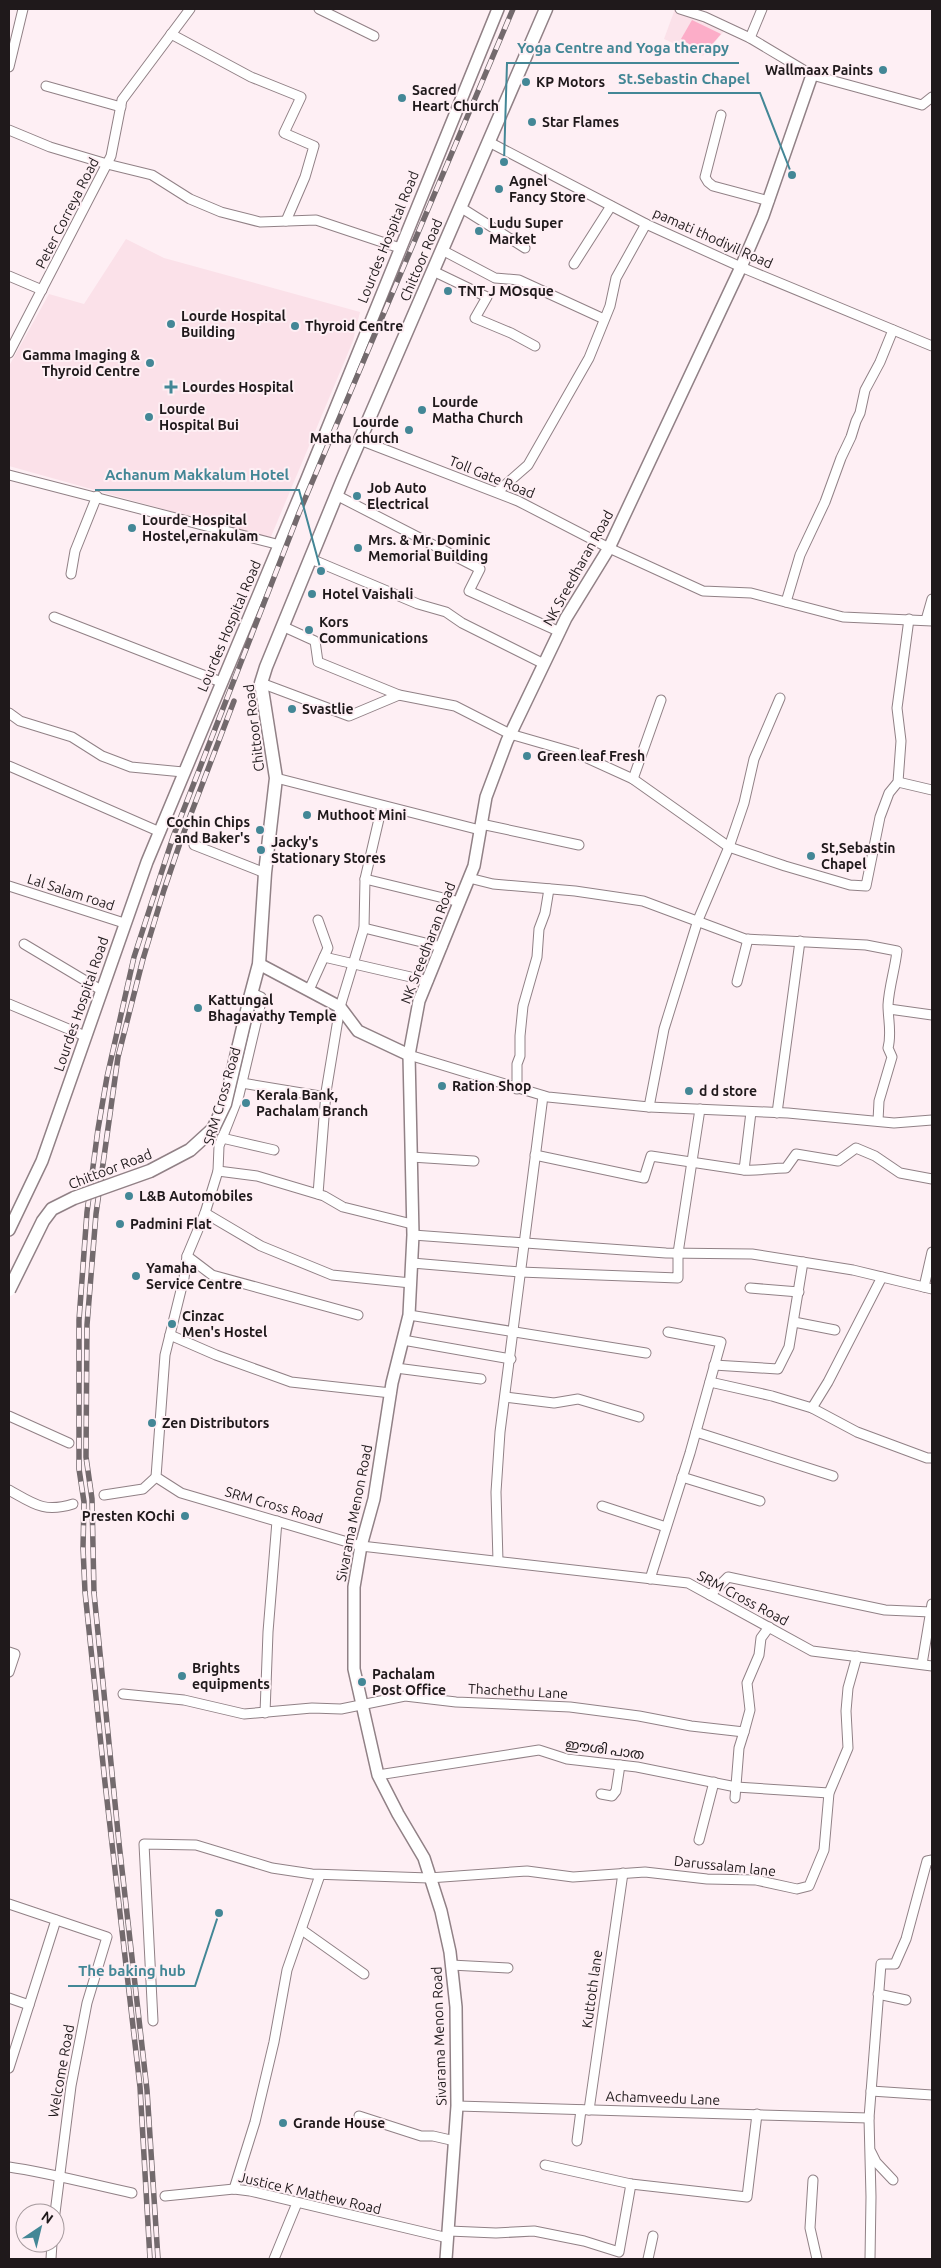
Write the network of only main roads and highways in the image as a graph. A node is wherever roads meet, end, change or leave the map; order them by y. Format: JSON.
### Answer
{"nodes":[{"id":1,"x":546,"y":9,"type":"edge"},
{"id":2,"x":9,"y":1290,"type":"edge"}],
"edges":[{"from":1,"to":2,"type":"main road","name":"Chittoor Road","bridge":true}]}
